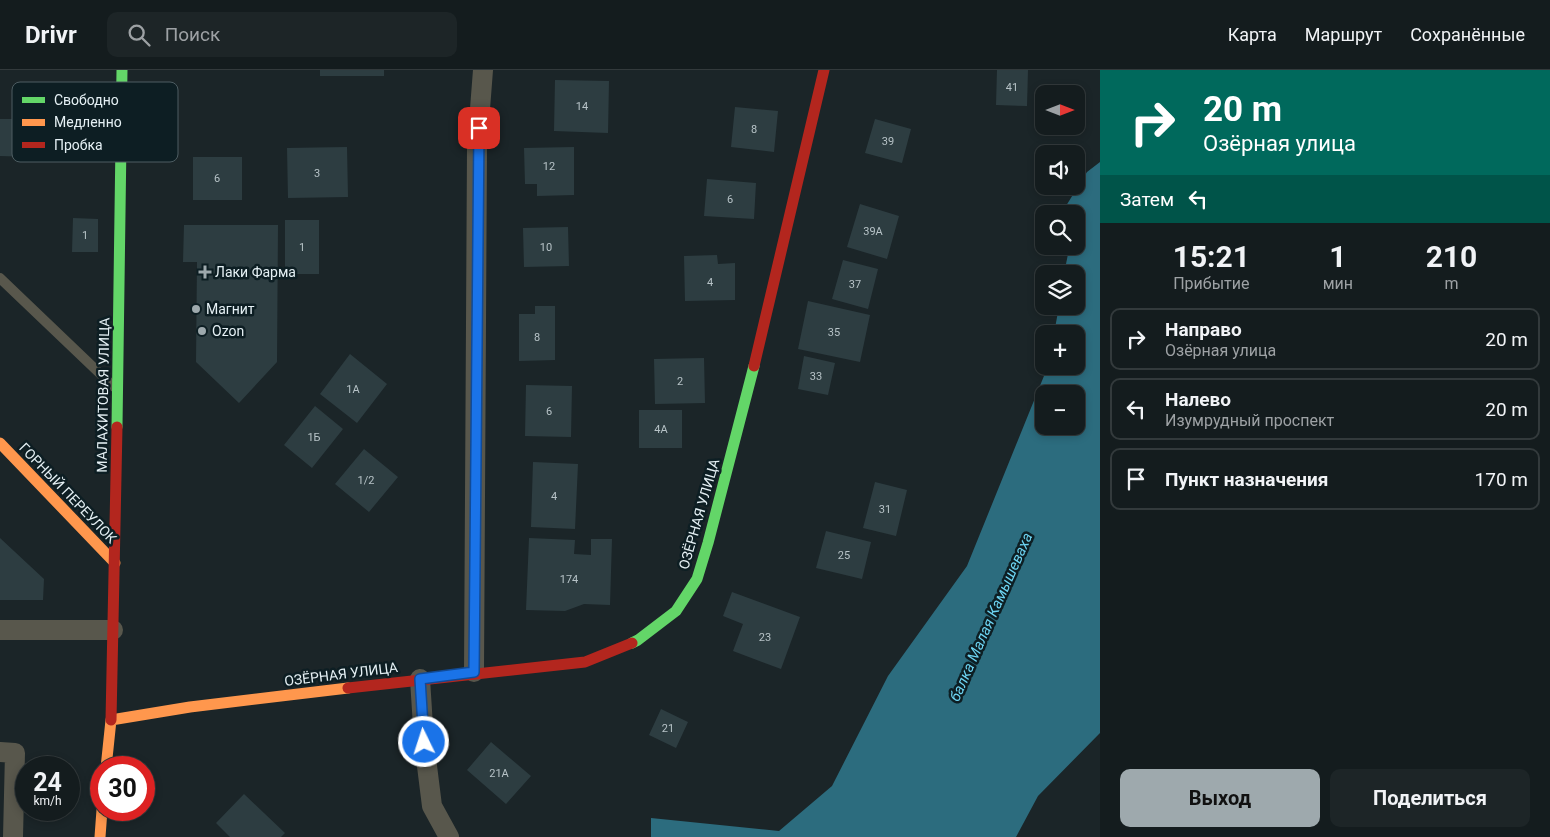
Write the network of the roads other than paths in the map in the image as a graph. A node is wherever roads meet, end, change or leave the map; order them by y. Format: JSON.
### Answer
{"nodes":[{"id":1,"x":482,"y":70,"type":"edge"},
{"id":2,"x":824,"y":70,"type":"edge"},
{"id":3,"x":121,"y":162,"type":"edge"},
{"id":4,"x":0,"y":278,"type":"edge"},
{"id":5,"x":118,"y":391,"type":"junction"},
{"id":6,"x":0,"y":443,"type":"edge"},
{"id":7,"x":115,"y":563,"type":"junction"},
{"id":8,"x":0,"y":630,"type":"edge"},
{"id":9,"x":113,"y":630,"type":"junction"},
{"id":10,"x":474,"y":672,"type":"junction"},
{"id":11,"x":420,"y":679,"type":"junction"},
{"id":12,"x":111,"y":720,"type":"junction"},
{"id":13,"x":7,"y":753,"type":"edge"},
{"id":14,"x":107,"y":756,"type":"edge"},
{"id":15,"x":101,"y":821,"type":"edge"},
{"id":16,"x":13,"y":837,"type":"edge"},
{"id":17,"x":100,"y":837,"type":"edge"},
{"id":18,"x":449,"y":837,"type":"edge"}],
"edges":[{"from":1,"to":10,"type":"street"},
{"from":2,"to":10,"type":"street","name":"ОЗЁРНАЯ УЛИЦА"},
{"from":3,"to":5,"type":"street","name":"МАЛАХИТОВАЯ УЛИЦА"},
{"from":4,"to":5,"type":"lane"},
{"from":5,"to":7,"type":"street","name":"МАЛАХИТОВАЯ УЛИЦА"},
{"from":6,"to":7,"type":"street","name":"ГОРНЫЙ ПЕРЕУЛОК"},
{"from":7,"to":9,"type":"street","name":"МАЛАХИТОВАЯ УЛИЦА"},
{"from":8,"to":9,"type":"street"},
{"from":9,"to":12,"type":"street","name":"МАЛАХИТОВАЯ УЛИЦА"},
{"from":10,"to":11,"type":"street","name":"ОЗЁРНАЯ УЛИЦА"},
{"from":11,"to":12,"type":"street","name":"ОЗЁРНАЯ УЛИЦА"},
{"from":11,"to":18,"type":"street"},
{"from":12,"to":14,"type":"street"},
{"from":13,"to":16,"type":"street"},
{"from":15,"to":17,"type":"street"}]}
